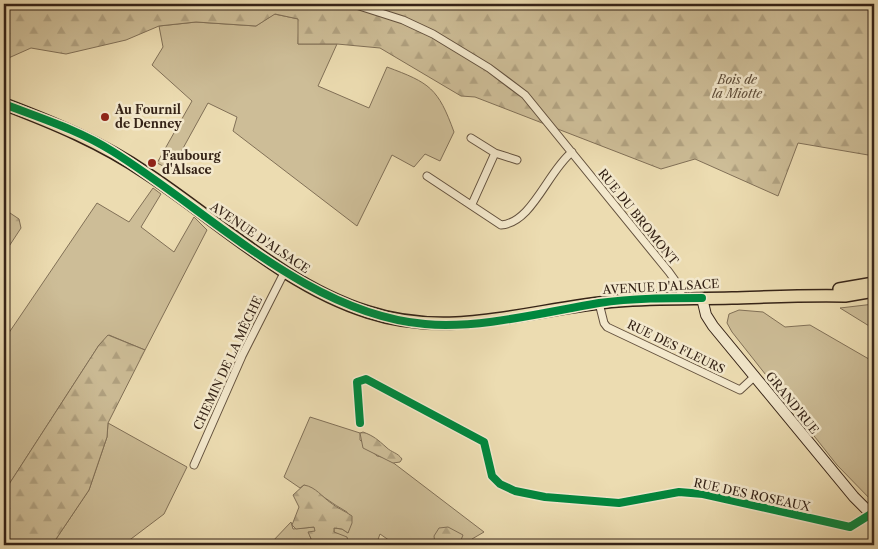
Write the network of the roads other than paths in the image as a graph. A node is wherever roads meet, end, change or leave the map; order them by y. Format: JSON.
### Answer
{"nodes":[{"id":1,"x":353,"y":4,"type":"edge"},
{"id":2,"x":4,"y":104,"type":"edge"},
{"id":3,"x":471,"y":138,"type":"dead end"},
{"id":4,"x":572,"y":152,"type":"junction"},
{"id":5,"x":495,"y":153,"type":"junction"},
{"id":6,"x":517,"y":160,"type":"dead end"},
{"id":7,"x":427,"y":176,"type":"dead end"},
{"id":8,"x":472,"y":204,"type":"junction"},
{"id":9,"x":285,"y":271,"type":"junction"},
{"id":10,"x":874,"y":283,"type":"edge"},
{"id":11,"x":874,"y":291,"type":"edge"},
{"id":12,"x":810,"y":295,"type":"junction"},
{"id":13,"x":682,"y":298,"type":"junction"},
{"id":14,"x":702,"y":298,"type":"junction"},
{"id":15,"x":599,"y":303,"type":"junction"},
{"id":16,"x":754,"y":377,"type":"junction"},
{"id":17,"x":360,"y":423,"type":"dead end"},
{"id":18,"x":194,"y":465,"type":"dead end"},
{"id":19,"x":872,"y":516,"type":"edge"}],
"edges":[{"from":1,"to":4,"type":"street","name":"RUE DU BROMONT"},
{"from":2,"to":9,"type":"main road","name":"AVENUE D'ALSACE"},
{"from":3,"to":5,"type":"street"},
{"from":4,"to":8,"type":"street"},
{"from":4,"to":13,"type":"street","name":"RUE DU BROMONT"},
{"from":5,"to":6,"type":"street"},
{"from":5,"to":8,"type":"street"},
{"from":7,"to":8,"type":"street"},
{"from":9,"to":15,"type":"main road","name":"AVENUE D'ALSACE"},
{"from":9,"to":18,"type":"street","name":"CHEMIN DE LA MÈCHE"},
{"from":10,"to":12,"type":"main road","name":"AVENUE D'ALSACE"},
{"from":11,"to":12,"type":"main road","name":"AVENUE D'ALSACE"},
{"from":12,"to":14,"type":"main road","name":"AVENUE D'ALSACE"},
{"from":13,"to":14,"type":"main road","name":"AVENUE D'ALSACE"},
{"from":13,"to":15,"type":"main road","name":"AVENUE D'ALSACE"},
{"from":14,"to":16,"type":"street","name":"GRAND'RUE"},
{"from":15,"to":16,"type":"street","name":"RUE DES FLEURS"},
{"from":16,"to":19,"type":"street","name":"GRAND'RUE"},
{"from":17,"to":19,"type":"street","name":"RUE DES ROSEAUX"}]}
